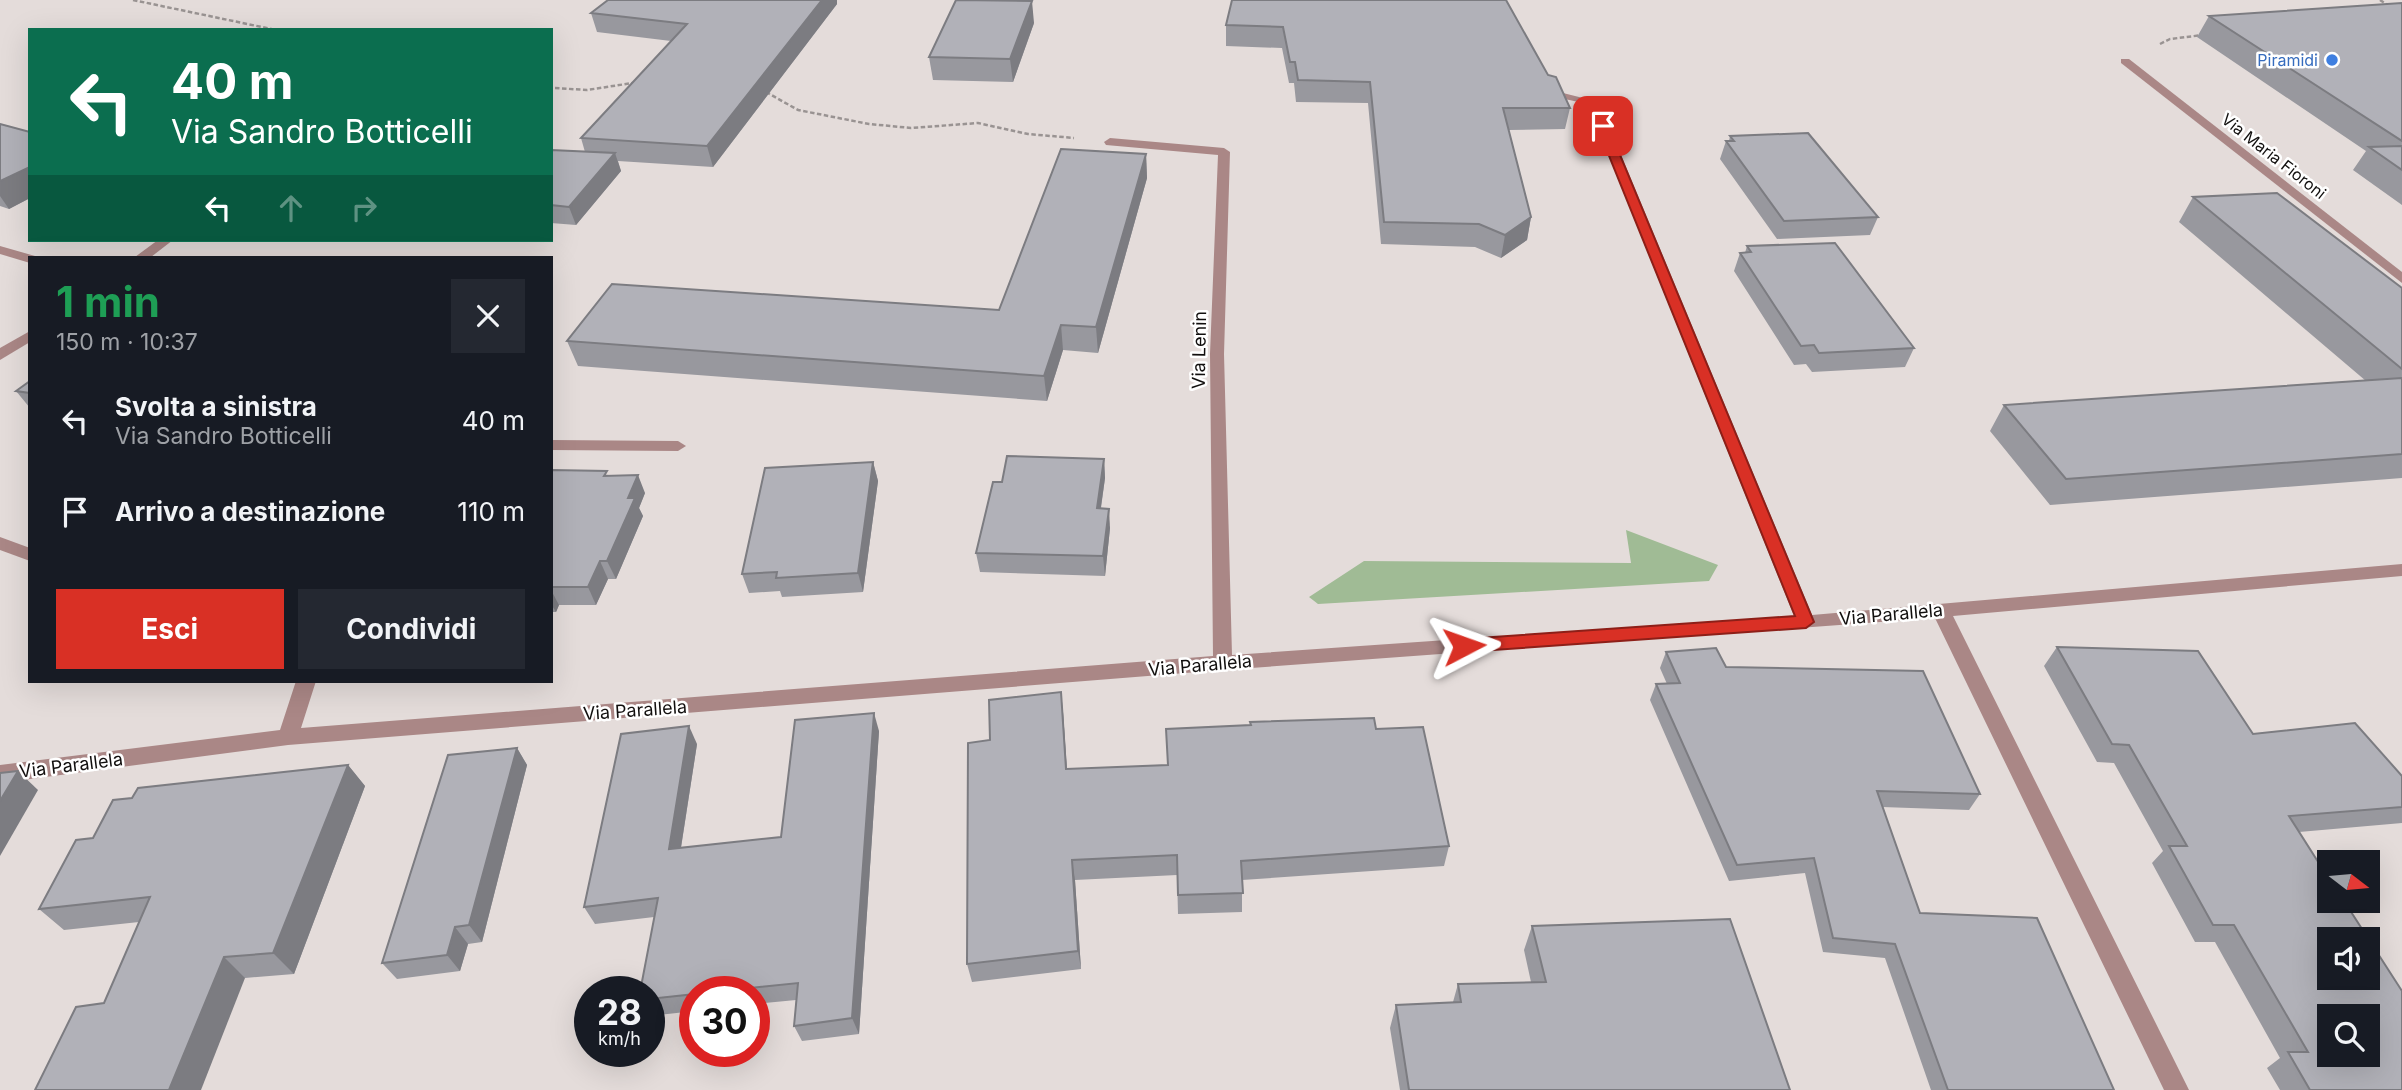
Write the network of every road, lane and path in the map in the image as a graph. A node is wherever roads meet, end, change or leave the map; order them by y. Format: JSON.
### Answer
{"nodes":[{"id":1,"x":132,"y":0,"type":"edge"},
{"id":2,"x":2380,"y":0,"type":"edge"},
{"id":3,"x":2391,"y":7,"type":"edge"},
{"id":4,"x":266,"y":28,"type":"edge"},
{"id":5,"x":2211,"y":34,"type":"edge"},
{"id":6,"x":2125,"y":61,"type":"joint"},
{"id":7,"x":1538,"y":70,"type":"edge"},
{"id":8,"x":646,"y":82,"type":"edge"},
{"id":9,"x":555,"y":88,"type":"dead end"},
{"id":10,"x":761,"y":90,"type":"edge"},
{"id":11,"x":1110,"y":142,"type":"joint"},
{"id":12,"x":163,"y":242,"type":"edge"},
{"id":13,"x":0,"y":250,"type":"edge"},
{"id":14,"x":143,"y":256,"type":"edge"},
{"id":15,"x":28,"y":258,"type":"edge"},
{"id":16,"x":2402,"y":279,"type":"edge"},
{"id":17,"x":28,"y":336,"type":"edge"},
{"id":18,"x":0,"y":355,"type":"edge"},
{"id":19,"x":553,"y":445,"type":"edge"},
{"id":20,"x":678,"y":446,"type":"dead end"},
{"id":21,"x":0,"y":543,"type":"edge"},
{"id":22,"x":28,"y":554,"type":"edge"},
{"id":23,"x":2402,"y":570,"type":"edge"},
{"id":24,"x":1941,"y":610,"type":"junction"},
{"id":25,"x":1806,"y":622,"type":"junction"},
{"id":26,"x":1223,"y":663,"type":"junction"},
{"id":27,"x":305,"y":683,"type":"edge"},
{"id":28,"x":288,"y":737,"type":"junction"},
{"id":29,"x":0,"y":774,"type":"edge"},
{"id":30,"x":2178,"y":1090,"type":"edge"}],
"edges":[{"from":1,"to":4,"type":"path"},
{"from":2,"to":3,"type":"path"},
{"from":5,"to":6,"type":"path"},
{"from":6,"to":16,"type":"street","name":"Via Maria Fioroni"},
{"from":7,"to":25,"type":"street"},
{"from":8,"to":9,"type":"path"},
{"from":10,"to":11,"type":"path"},
{"from":11,"to":26,"type":"street","name":"Via Lenin"},
{"from":12,"to":14,"type":"street"},
{"from":13,"to":15,"type":"street"},
{"from":17,"to":18,"type":"street"},
{"from":19,"to":20,"type":"street"},
{"from":21,"to":22,"type":"street"},
{"from":23,"to":24,"type":"street","name":"Via Parallela"},
{"from":24,"to":25,"type":"street","name":"Via Parallela"},
{"from":24,"to":30,"type":"street"},
{"from":25,"to":26,"type":"street","name":"Via Parallela"},
{"from":26,"to":28,"type":"street","name":"Via Parallela"},
{"from":27,"to":28,"type":"street"},
{"from":28,"to":29,"type":"street","name":"Via Parallela"}]}
